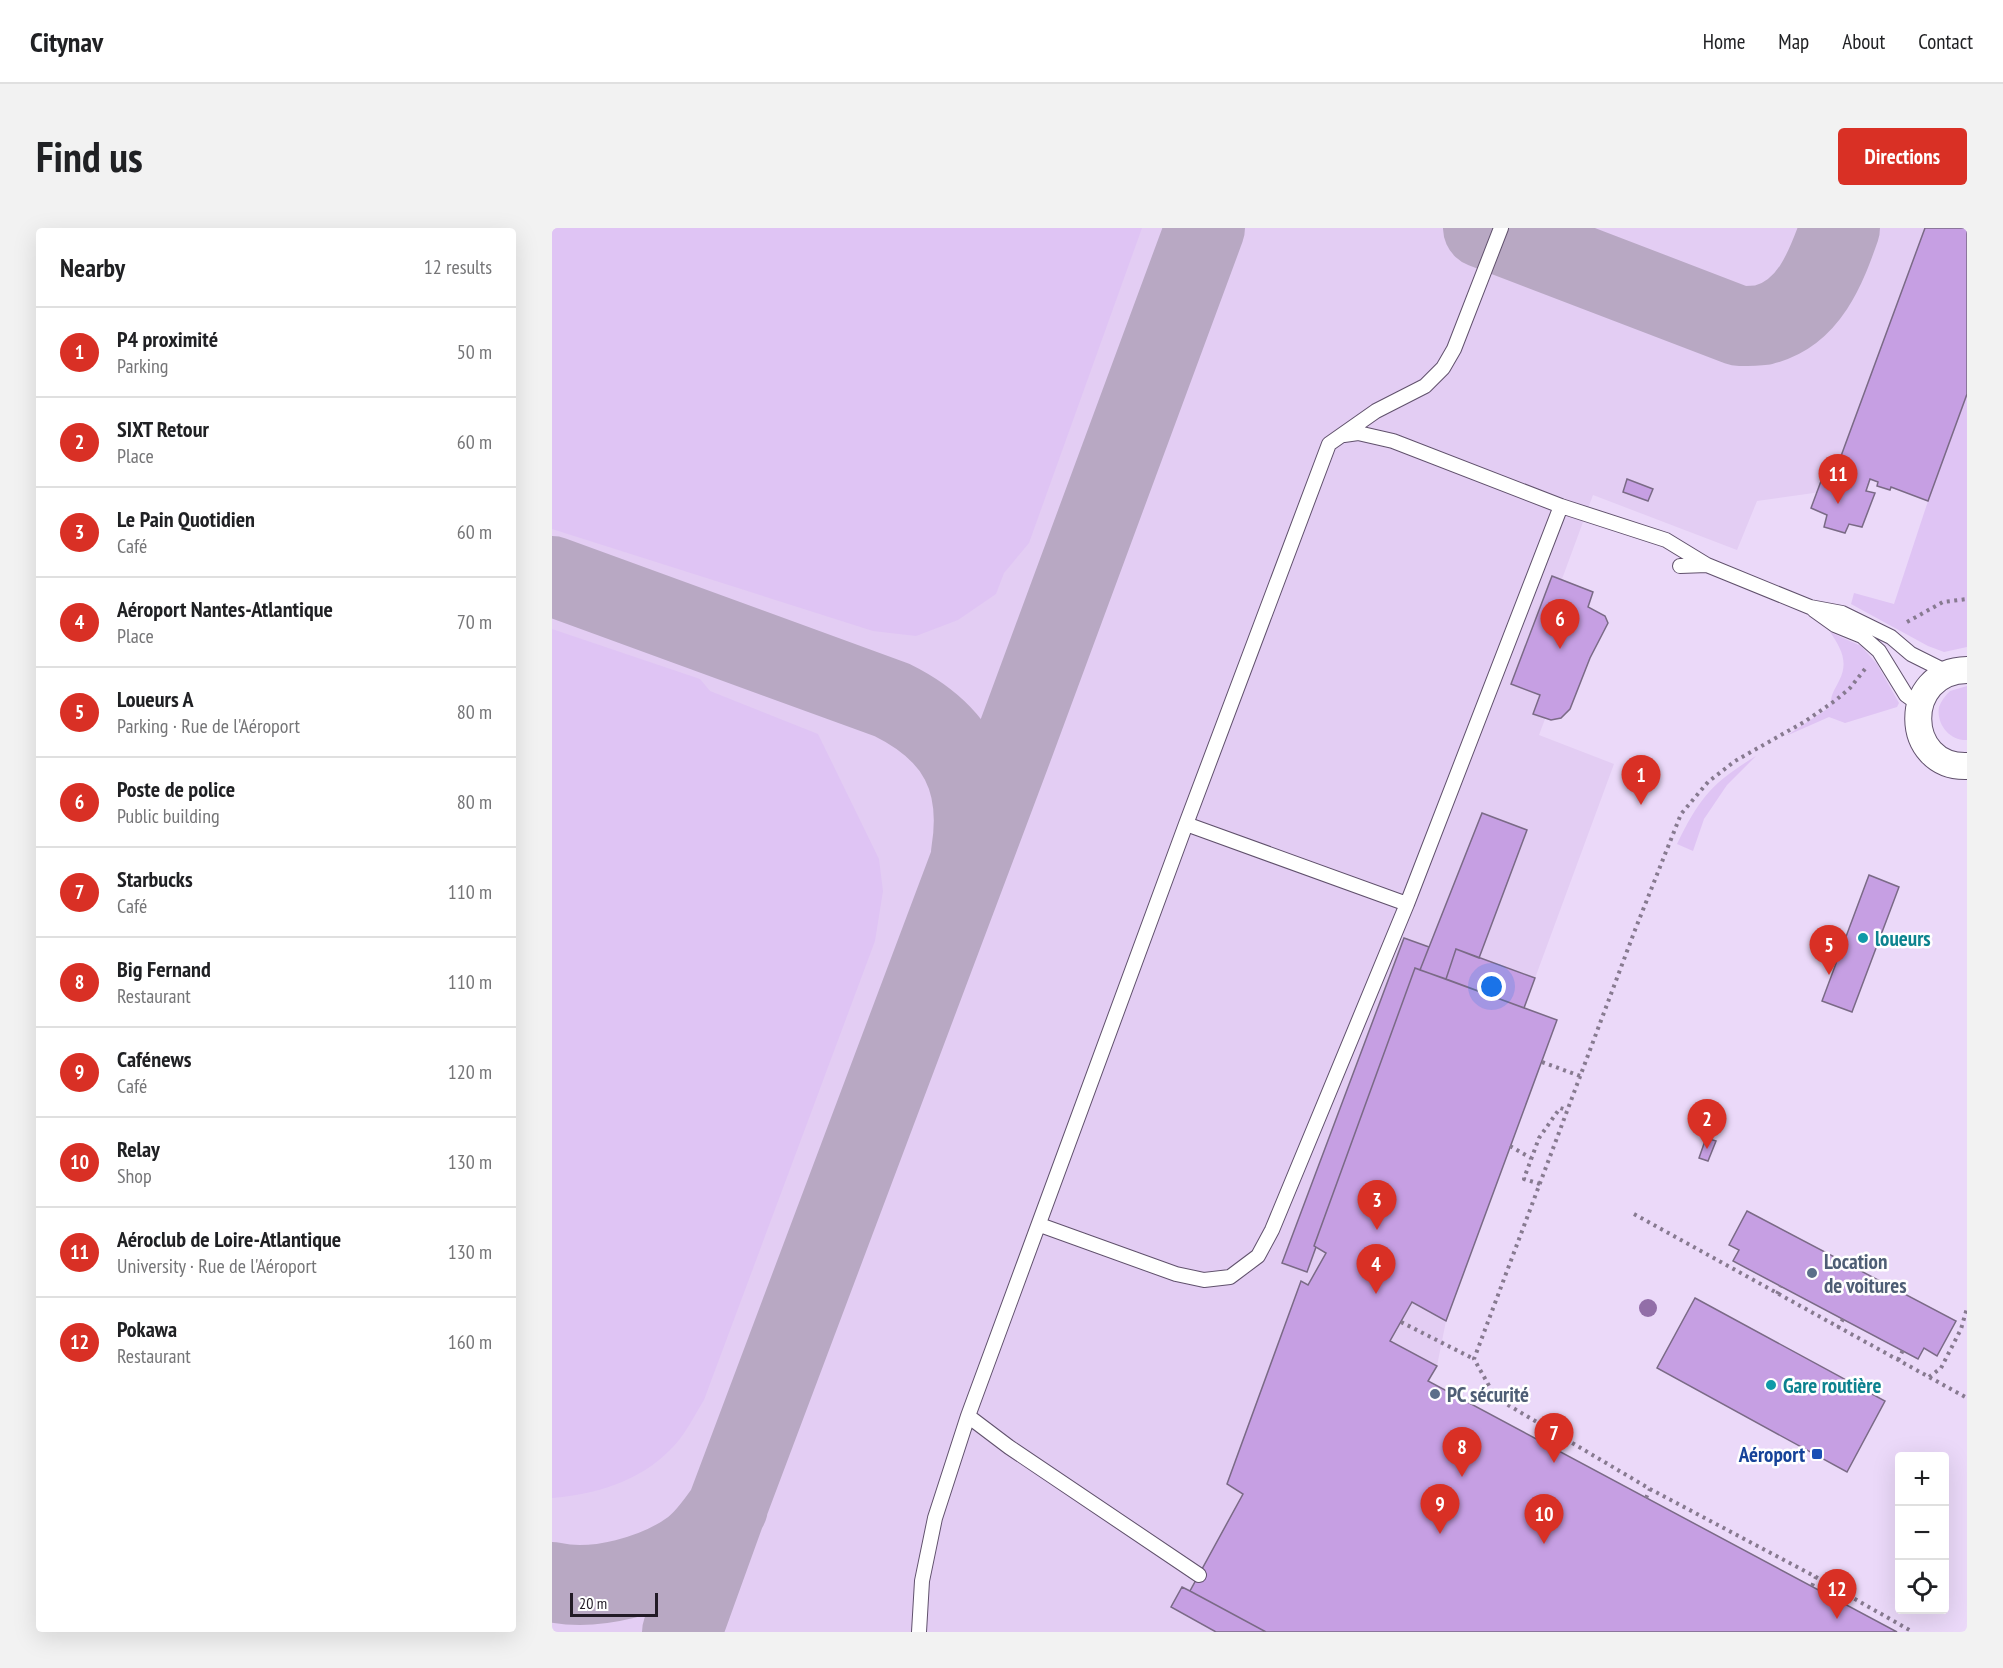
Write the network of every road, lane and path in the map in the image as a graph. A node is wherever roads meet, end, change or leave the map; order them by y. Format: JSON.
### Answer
{"nodes":[{"id":1,"x":1502,"y":228,"type":"edge"},
{"id":2,"x":1342,"y":435,"type":"junction"},
{"id":3,"x":1561,"y":506,"type":"junction"},
{"id":4,"x":1707,"y":565,"type":"junction"},
{"id":5,"x":1680,"y":566,"type":"dead end"},
{"id":6,"x":1967,"y":599,"type":"edge"},
{"id":7,"x":1810,"y":607,"type":"junction"},
{"id":8,"x":1906,"y":622,"type":"dead end"},
{"id":9,"x":1867,"y":666,"type":"dead end"},
{"id":10,"x":1958,"y":671,"type":"edge"},
{"id":11,"x":1920,"y":705,"type":"junction"},
{"id":12,"x":1967,"y":766,"type":"edge"},
{"id":13,"x":1186,"y":824,"type":"junction"},
{"id":14,"x":1407,"y":904,"type":"junction"},
{"id":15,"x":1542,"y":1062,"type":"dead end"},
{"id":16,"x":1580,"y":1076,"type":"junction"},
{"id":17,"x":1567,"y":1110,"type":"junction"},
{"id":18,"x":1510,"y":1146,"type":"dead end"},
{"id":19,"x":1531,"y":1158,"type":"junction"},
{"id":20,"x":1540,"y":1184,"type":"junction"},
{"id":21,"x":1634,"y":1214,"type":"dead end"},
{"id":22,"x":1040,"y":1225,"type":"junction"},
{"id":23,"x":1781,"y":1286,"type":"dead end"},
{"id":24,"x":1777,"y":1294,"type":"junction"},
{"id":25,"x":1967,"y":1308,"type":"edge"},
{"id":26,"x":1843,"y":1319,"type":"dead end"},
{"id":27,"x":1401,"y":1322,"type":"dead end"},
{"id":28,"x":1838,"y":1328,"type":"junction"},
{"id":29,"x":1903,"y":1350,"type":"dead end"},
{"id":30,"x":1474,"y":1359,"type":"junction"},
{"id":31,"x":1898,"y":1360,"type":"junction"},
{"id":32,"x":1929,"y":1377,"type":"junction"},
{"id":33,"x":1967,"y":1398,"type":"edge"},
{"id":34,"x":968,"y":1416,"type":"junction"},
{"id":35,"x":1650,"y":1489,"type":"junction"},
{"id":36,"x":1646,"y":1498,"type":"dead end"},
{"id":37,"x":1199,"y":1575,"type":"dead end"},
{"id":38,"x":1816,"y":1577,"type":"junction"},
{"id":39,"x":1812,"y":1586,"type":"dead end"},
{"id":40,"x":919,"y":1632,"type":"edge"},
{"id":41,"x":1913,"y":1632,"type":"edge"}],
"edges":[{"from":1,"to":2,"type":"lane"},
{"from":2,"to":3,"type":"lane"},
{"from":2,"to":13,"type":"lane"},
{"from":3,"to":4,"type":"lane"},
{"from":3,"to":14,"type":"lane"},
{"from":4,"to":5,"type":"lane"},
{"from":4,"to":7,"type":"lane"},
{"from":6,"to":8,"type":"path"},
{"from":7,"to":10,"type":"lane"},
{"from":7,"to":11,"type":"lane"},
{"from":9,"to":16,"type":"path"},
{"from":10,"to":11,"type":"street"},
{"from":11,"to":12,"type":"street"},
{"from":13,"to":14,"type":"lane"},
{"from":13,"to":22,"type":"lane"},
{"from":14,"to":22,"type":"lane"},
{"from":15,"to":16,"type":"path"},
{"from":16,"to":17,"type":"path"},
{"from":17,"to":19,"type":"path"},
{"from":17,"to":20,"type":"path"},
{"from":18,"to":19,"type":"path"},
{"from":19,"to":20,"type":"path"},
{"from":20,"to":30,"type":"path"},
{"from":21,"to":24,"type":"path"},
{"from":22,"to":34,"type":"lane"},
{"from":23,"to":24,"type":"path"},
{"from":24,"to":28,"type":"path"},
{"from":25,"to":32,"type":"path"},
{"from":26,"to":28,"type":"path"},
{"from":27,"to":30,"type":"path"},
{"from":28,"to":31,"type":"path"},
{"from":29,"to":31,"type":"path"},
{"from":30,"to":35,"type":"path"},
{"from":31,"to":32,"type":"path"},
{"from":32,"to":33,"type":"path"},
{"from":34,"to":37,"type":"lane"},
{"from":34,"to":40,"type":"lane"},
{"from":35,"to":36,"type":"path"},
{"from":35,"to":38,"type":"path"},
{"from":38,"to":39,"type":"path"},
{"from":38,"to":41,"type":"path"}]}
